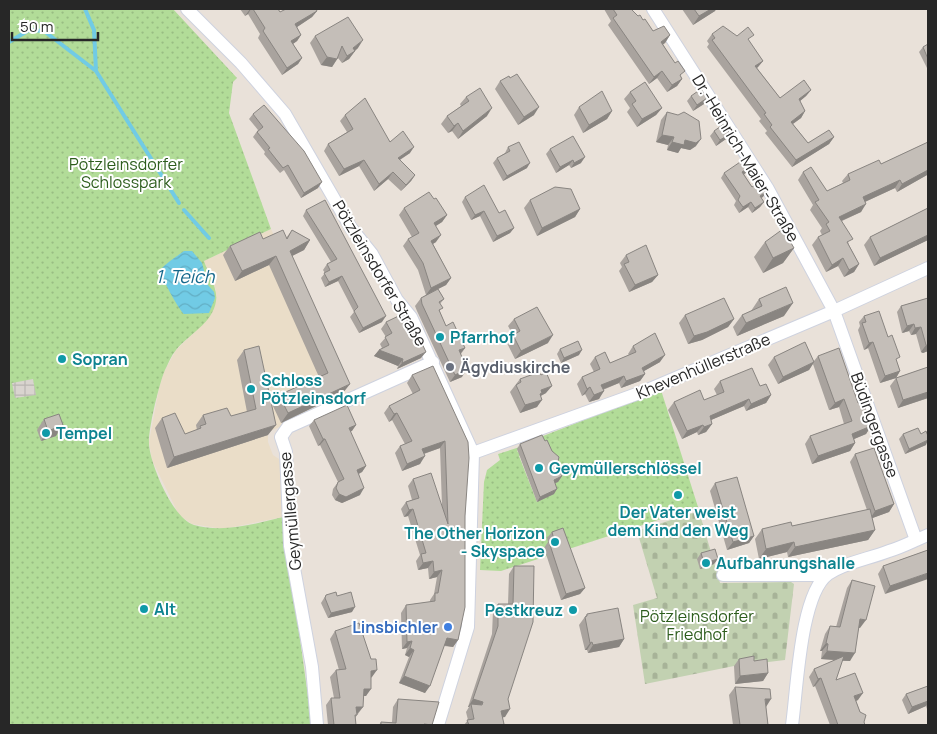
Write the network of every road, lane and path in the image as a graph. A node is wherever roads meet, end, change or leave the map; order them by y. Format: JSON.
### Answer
{"nodes":[{"id":1,"x":652,"y":9,"type":"edge"},
{"id":2,"x":192,"y":11,"type":"edge"},
{"id":3,"x":928,"y":268,"type":"edge"},
{"id":4,"x":834,"y":311,"type":"junction"},
{"id":5,"x":433,"y":362,"type":"junction"},
{"id":6,"x":473,"y":453,"type":"junction"},
{"id":7,"x":928,"y":535,"type":"edge"},
{"id":8,"x":916,"y":540,"type":"junction"},
{"id":9,"x":723,"y":575,"type":"dead end"},
{"id":10,"x":826,"y":575,"type":"junction"},
{"id":11,"x":318,"y":725,"type":"edge"},
{"id":12,"x":438,"y":725,"type":"edge"},
{"id":13,"x":792,"y":725,"type":"edge"}],
"edges":[{"from":1,"to":4,"type":"street","name":"Dr.-Heinrich-Maier-Straße"},
{"from":2,"to":5,"type":"street","name":"Pötzleinsdorfer Straße"},
{"from":3,"to":4,"type":"street","name":"Khevenhüllerstraße"},
{"from":4,"to":6,"type":"street","name":"Khevenhüllerstraße"},
{"from":4,"to":8,"type":"street","name":"Büdingergasse"},
{"from":5,"to":6,"type":"street","name":"Pötzleinsdorfer Straße"},
{"from":5,"to":11,"type":"street","name":"Geymüllergasse"},
{"from":6,"to":12,"type":"street","name":"Pötzleinsdorfer Straße"},
{"from":7,"to":8,"type":"street"},
{"from":8,"to":10,"type":"street"},
{"from":9,"to":10,"type":"street"},
{"from":10,"to":13,"type":"street"}]}
